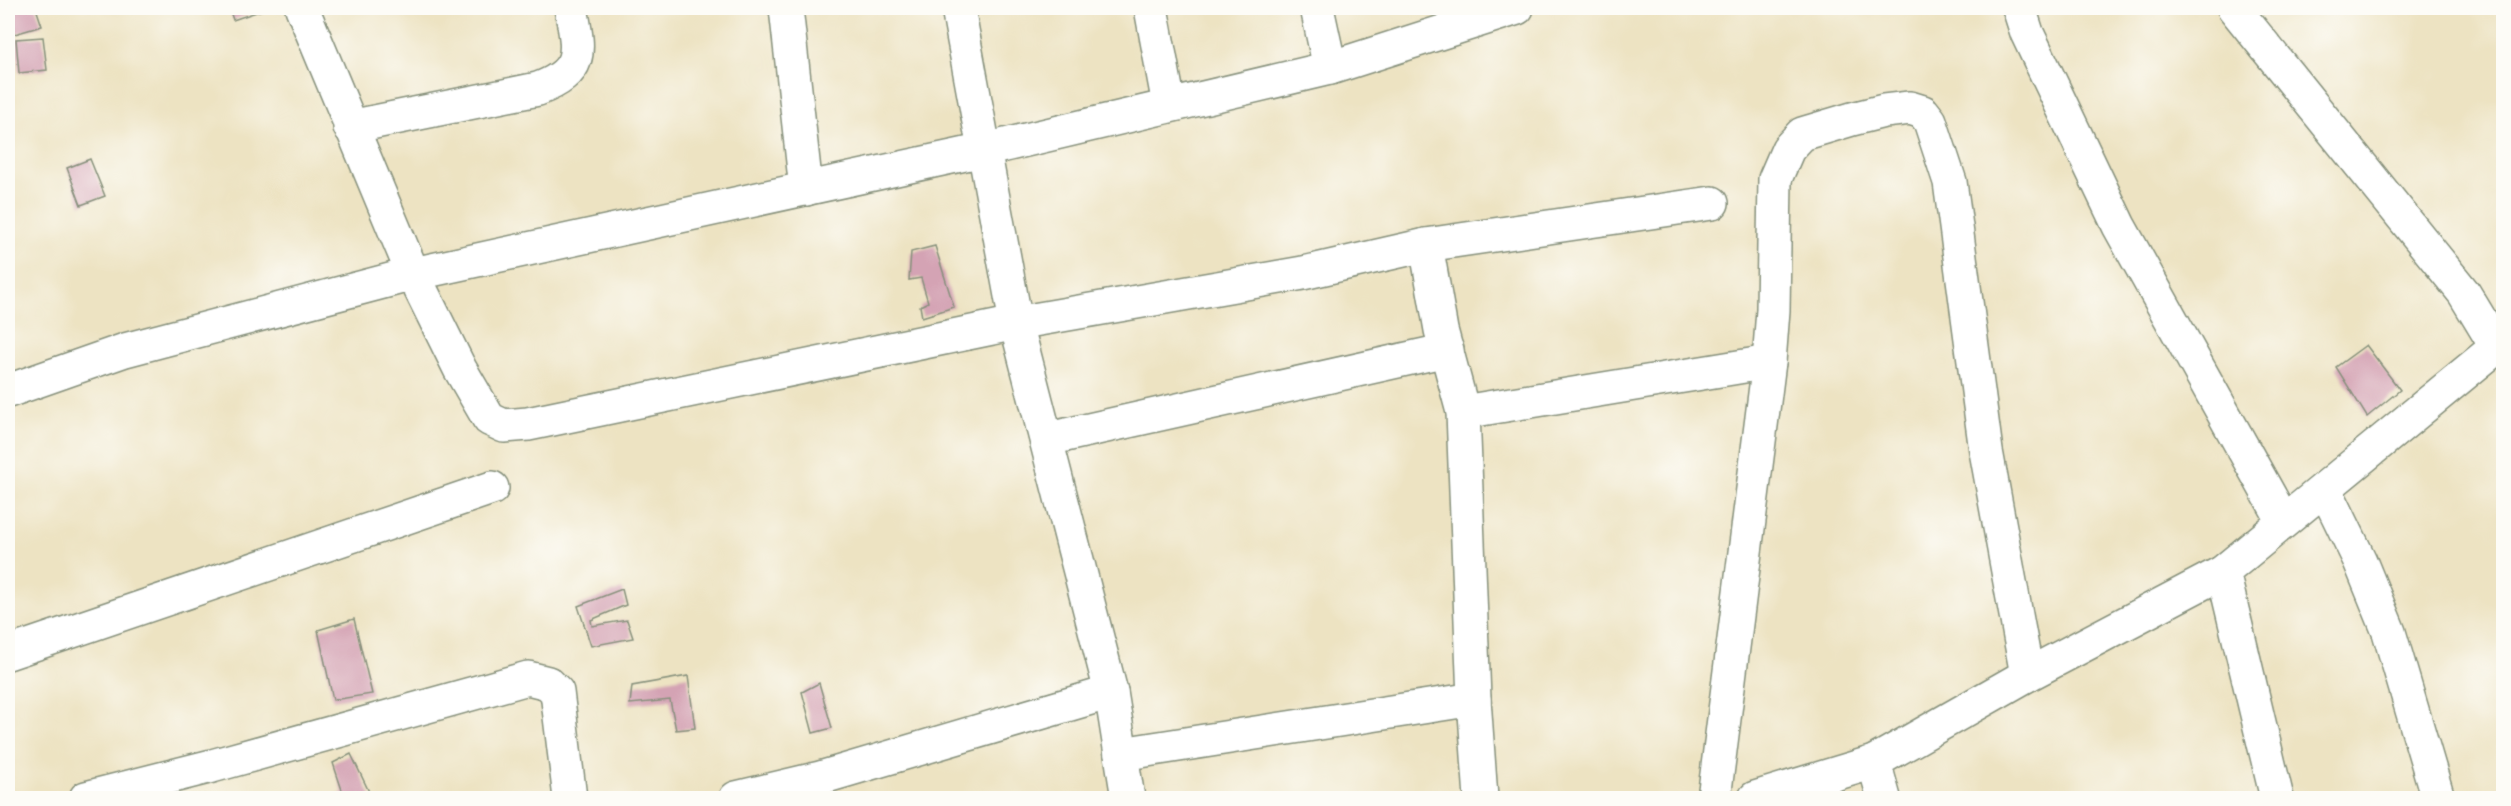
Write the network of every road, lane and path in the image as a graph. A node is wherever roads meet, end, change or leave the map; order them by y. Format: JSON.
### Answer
{"nodes":[{"id":1,"x":302,"y":8,"type":"edge"},
{"id":2,"x":571,"y":8,"type":"edge"},
{"id":3,"x":786,"y":8,"type":"edge"},
{"id":4,"x":958,"y":8,"type":"edge"},
{"id":5,"x":1151,"y":8,"type":"edge"},
{"id":6,"x":1317,"y":8,"type":"edge"},
{"id":7,"x":2019,"y":8,"type":"edge"},
{"id":8,"x":2234,"y":8,"type":"edge"},
{"id":9,"x":1502,"y":10,"type":"edge"},
{"id":10,"x":1330,"y":68,"type":"junction"},
{"id":11,"x":1169,"y":105,"type":"junction"},
{"id":12,"x":350,"y":127,"type":"junction"},
{"id":13,"x":984,"y":150,"type":"junction"},
{"id":14,"x":806,"y":189,"type":"junction"},
{"id":15,"x":1712,"y":203,"type":"dead end"},
{"id":16,"x":1426,"y":245,"type":"junction"},
{"id":17,"x":413,"y":274,"type":"junction"},
{"id":18,"x":1016,"y":323,"type":"junction"},
{"id":19,"x":2500,"y":343,"type":"edge"},
{"id":20,"x":1447,"y":350,"type":"junction"},
{"id":21,"x":1769,"y":362,"type":"junction"},
{"id":22,"x":8,"y":391,"type":"edge"},
{"id":23,"x":1462,"y":412,"type":"junction"},
{"id":24,"x":1048,"y":439,"type":"junction"},
{"id":25,"x":492,"y":488,"type":"dead end"},
{"id":26,"x":2325,"y":489,"type":"junction"},
{"id":27,"x":2283,"y":520,"type":"junction"},
{"id":28,"x":2223,"y":572,"type":"junction"},
{"id":29,"x":8,"y":653,"type":"edge"},
{"id":30,"x":2027,"y":675,"type":"junction"},
{"id":31,"x":1111,"y":692,"type":"junction"},
{"id":32,"x":1474,"y":699,"type":"junction"},
{"id":33,"x":1121,"y":754,"type":"junction"},
{"id":34,"x":1874,"y":762,"type":"junction"},
{"id":35,"x":86,"y":798,"type":"edge"},
{"id":36,"x":570,"y":798,"type":"edge"},
{"id":37,"x":736,"y":798,"type":"edge"},
{"id":38,"x":1128,"y":798,"type":"edge"},
{"id":39,"x":1481,"y":798,"type":"edge"},
{"id":40,"x":1714,"y":798,"type":"edge"},
{"id":41,"x":1755,"y":798,"type":"edge"},
{"id":42,"x":1884,"y":798,"type":"edge"},
{"id":43,"x":2277,"y":798,"type":"edge"},
{"id":44,"x":2438,"y":798,"type":"edge"}],
"edges":[{"from":1,"to":12,"type":"street"},
{"from":2,"to":12,"type":"street"},
{"from":3,"to":14,"type":"street"},
{"from":4,"to":13,"type":"street"},
{"from":5,"to":11,"type":"street"},
{"from":6,"to":10,"type":"street"},
{"from":7,"to":27,"type":"street"},
{"from":8,"to":19,"type":"street"},
{"from":9,"to":10,"type":"street"},
{"from":10,"to":11,"type":"street"},
{"from":11,"to":13,"type":"street"},
{"from":12,"to":17,"type":"street"},
{"from":13,"to":14,"type":"street"},
{"from":13,"to":18,"type":"street"},
{"from":14,"to":17,"type":"street"},
{"from":15,"to":16,"type":"street"},
{"from":16,"to":18,"type":"street"},
{"from":16,"to":20,"type":"street"},
{"from":17,"to":18,"type":"street"},
{"from":17,"to":22,"type":"street"},
{"from":18,"to":24,"type":"street"},
{"from":19,"to":26,"type":"street"},
{"from":20,"to":23,"type":"street"},
{"from":20,"to":24,"type":"street"},
{"from":21,"to":23,"type":"street"},
{"from":21,"to":30,"type":"street"},
{"from":21,"to":40,"type":"street"},
{"from":23,"to":32,"type":"street"},
{"from":24,"to":31,"type":"street"},
{"from":25,"to":29,"type":"street"},
{"from":26,"to":27,"type":"street"},
{"from":26,"to":44,"type":"street"},
{"from":27,"to":28,"type":"street"},
{"from":28,"to":30,"type":"street"},
{"from":28,"to":43,"type":"street"},
{"from":30,"to":34,"type":"street"},
{"from":31,"to":33,"type":"street"},
{"from":31,"to":37,"type":"street"},
{"from":32,"to":33,"type":"street"},
{"from":32,"to":39,"type":"street"},
{"from":33,"to":38,"type":"street"},
{"from":34,"to":41,"type":"street"},
{"from":34,"to":42,"type":"street"},
{"from":35,"to":36,"type":"street"}]}
